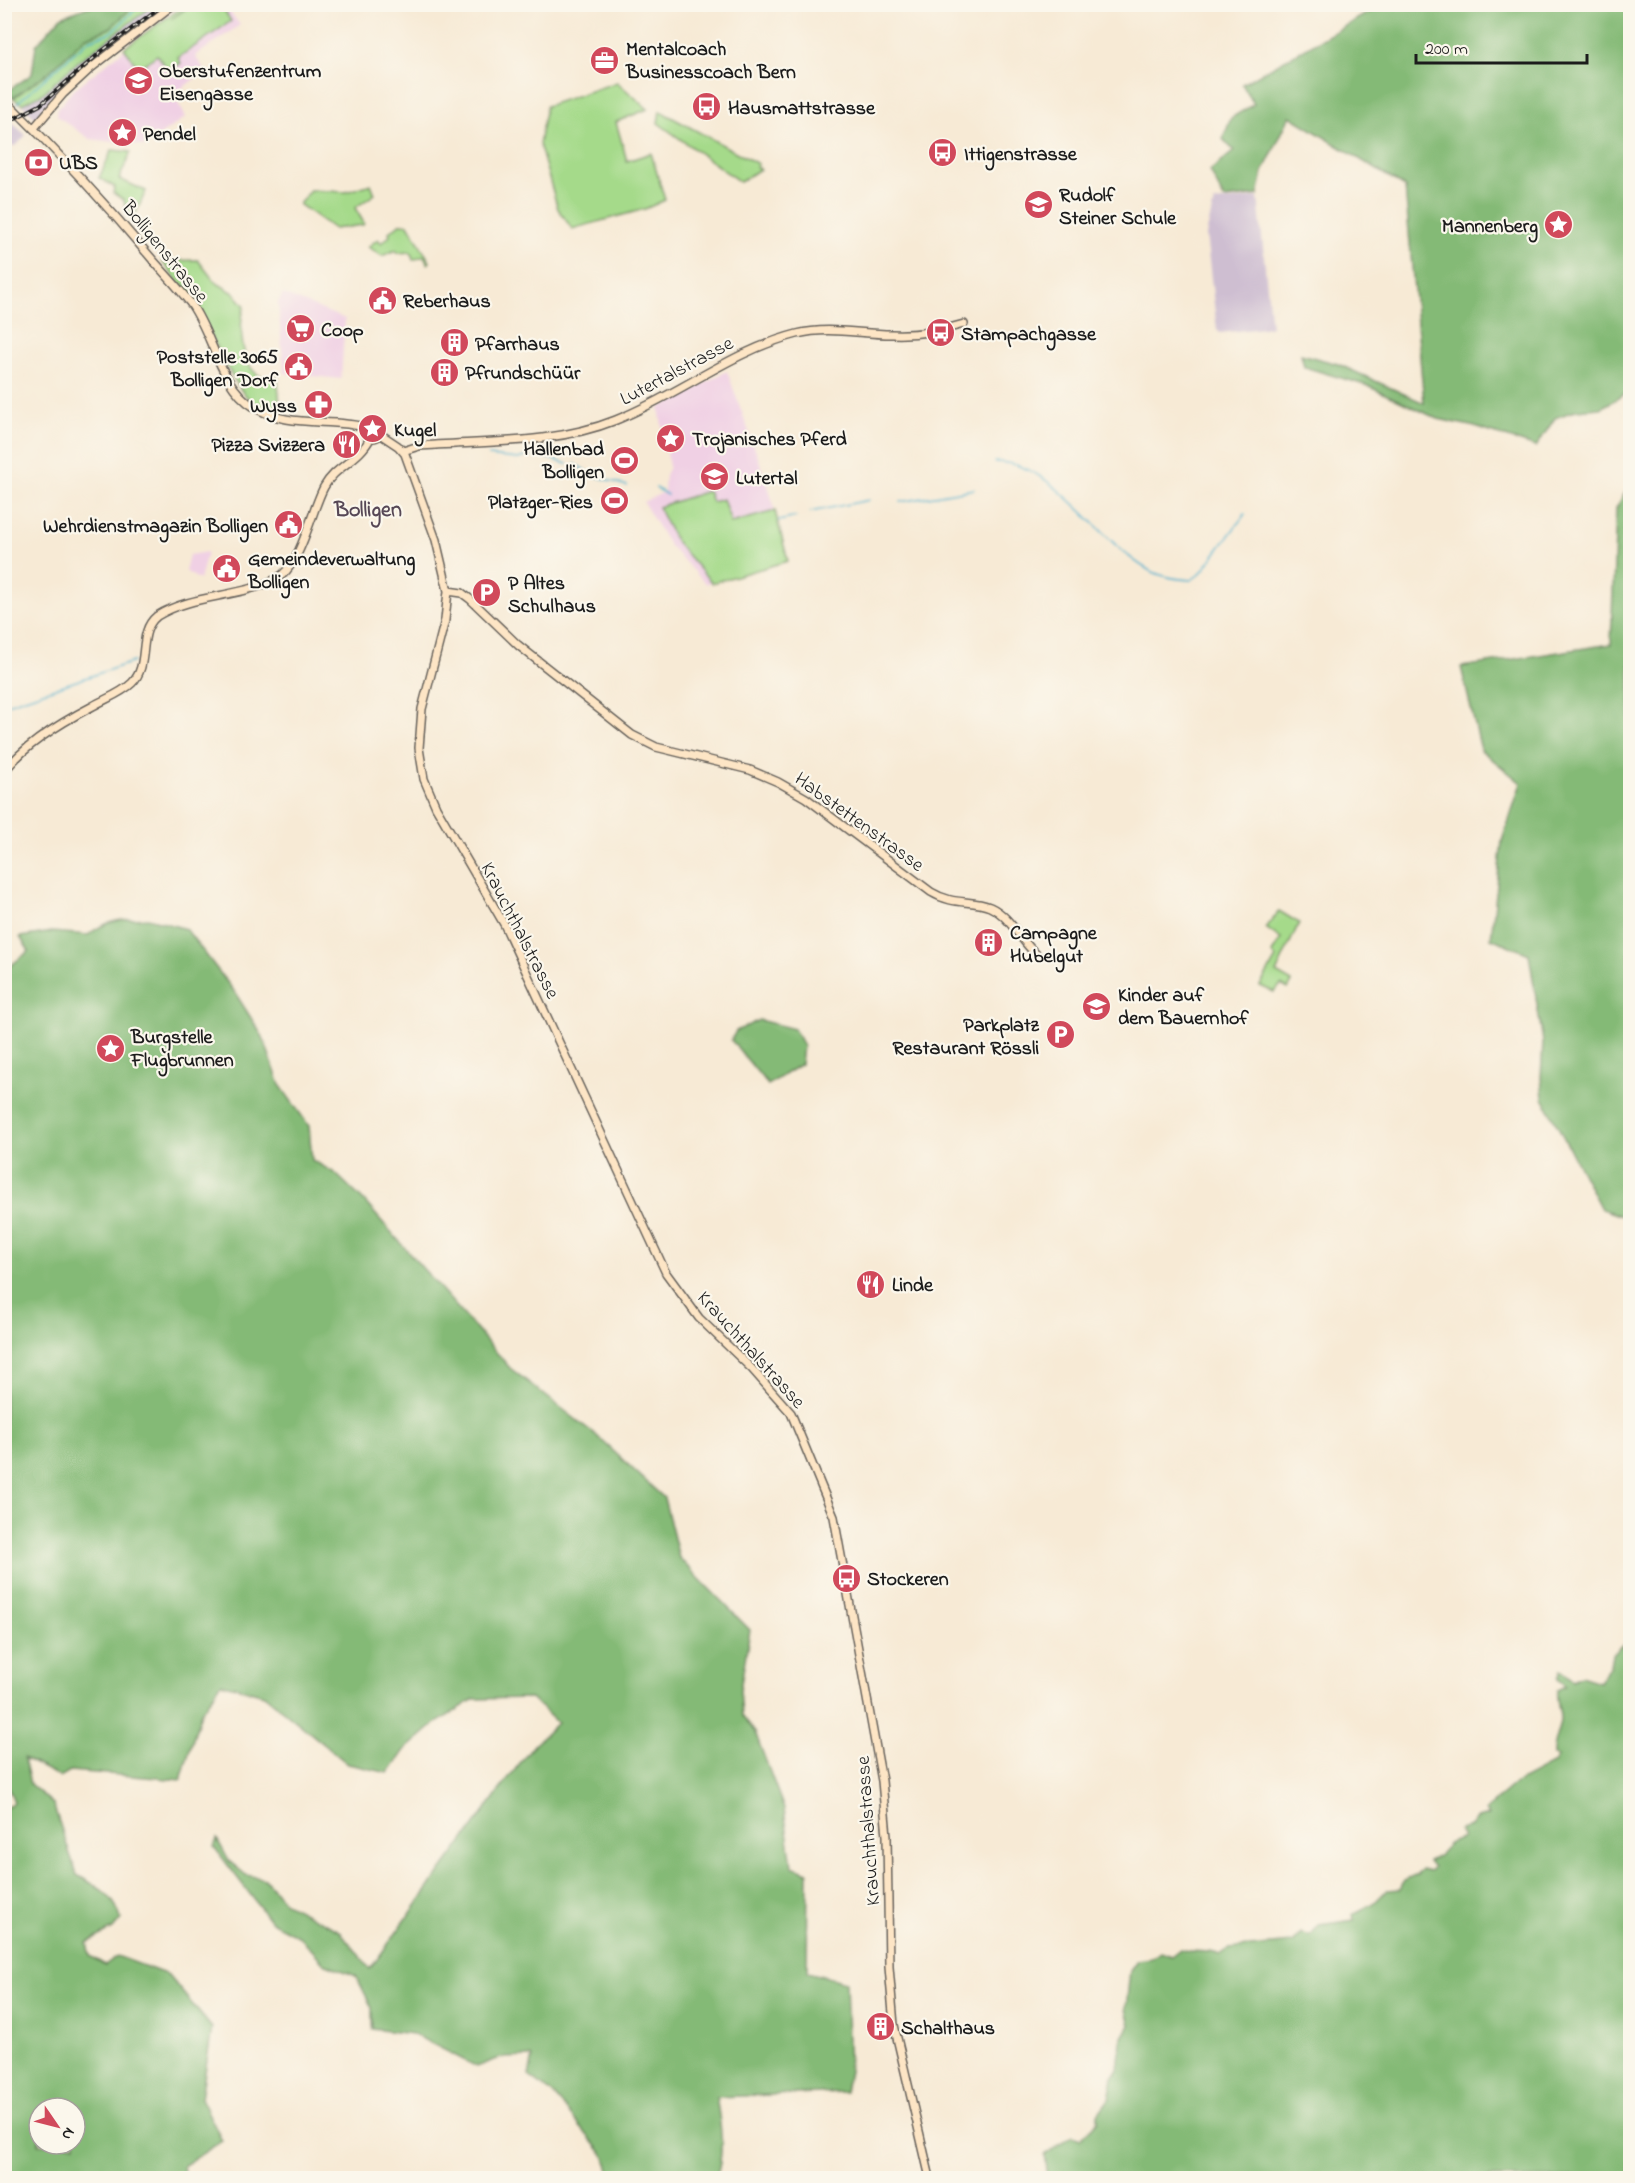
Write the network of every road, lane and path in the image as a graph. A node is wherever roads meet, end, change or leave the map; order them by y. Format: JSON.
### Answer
{"nodes":[{"id":1,"x":174,"y":4,"type":"edge"},
{"id":2,"x":4,"y":99,"type":"edge"},
{"id":3,"x":34,"y":128,"type":"junction"},
{"id":4,"x":963,"y":324,"type":"dead end"},
{"id":5,"x":365,"y":427,"type":"junction"},
{"id":6,"x":380,"y":434,"type":"junction"},
{"id":7,"x":371,"y":437,"type":"junction"},
{"id":8,"x":403,"y":451,"type":"junction"},
{"id":9,"x":448,"y":591,"type":"junction"},
{"id":10,"x":4,"y":772,"type":"edge"},
{"id":11,"x":1036,"y":954,"type":"dead end"},
{"id":12,"x":930,"y":2178,"type":"edge"}],
"edges":[{"from":1,"to":3,"type":"main road"},
{"from":2,"to":3,"type":"main road","name":"Bolligenstrasse"},
{"from":3,"to":5,"type":"main road","name":"Bolligenstrasse"},
{"from":4,"to":8,"type":"main road","name":"Lutertalstrasse"},
{"from":5,"to":6,"type":"main road"},
{"from":5,"to":7,"type":"main road"},
{"from":6,"to":7,"type":"main road"},
{"from":6,"to":8,"type":"main road"},
{"from":7,"to":10,"type":"main road"},
{"from":8,"to":9,"type":"main road"},
{"from":9,"to":11,"type":"main road","name":"Habstettenstrasse"},
{"from":9,"to":12,"type":"main road","name":"Krauchthalstrasse"}]}
